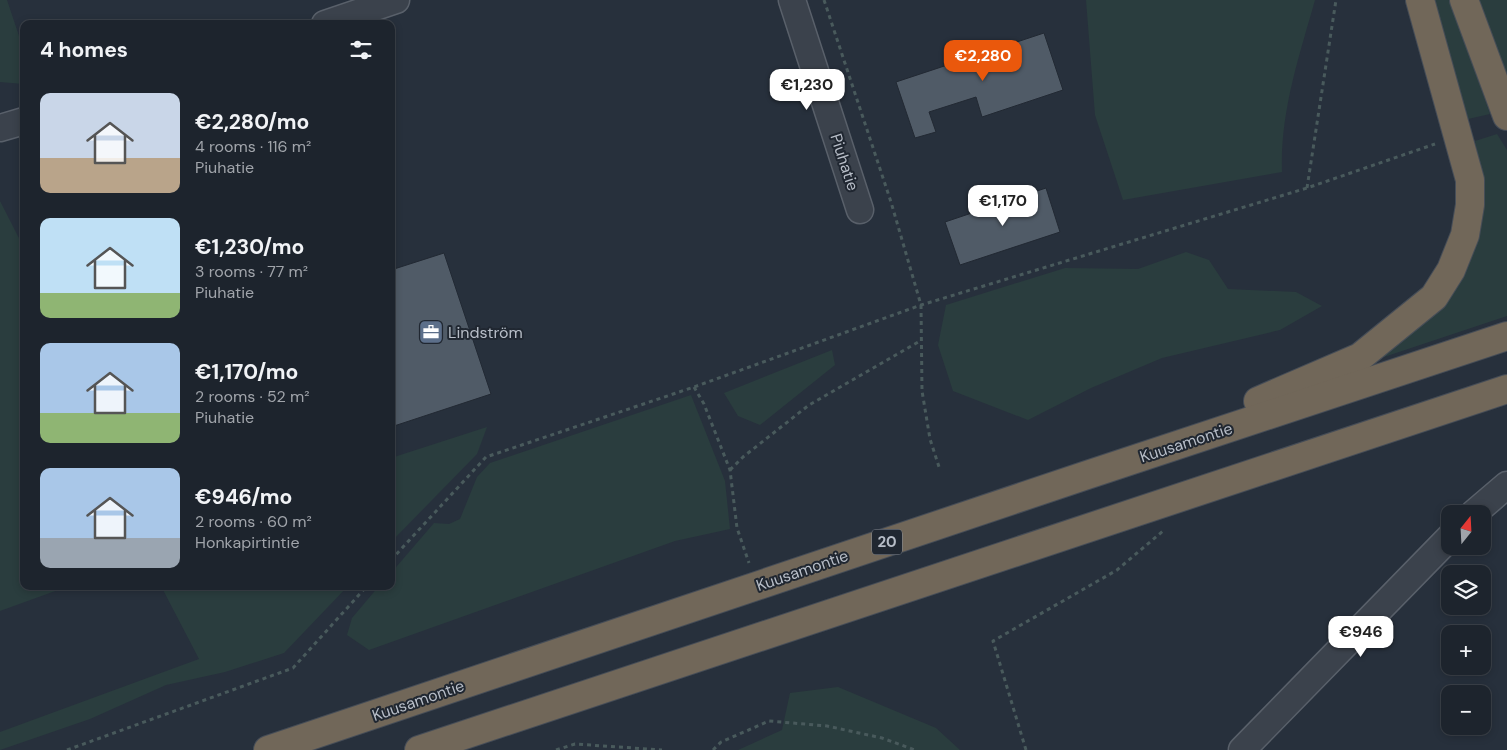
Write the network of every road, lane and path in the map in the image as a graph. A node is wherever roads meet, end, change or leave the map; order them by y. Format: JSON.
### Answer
{"nodes":[{"id":1,"x":396,"y":0,"type":"edge"},
{"id":2,"x":792,"y":0,"type":"edge"},
{"id":3,"x":824,"y":0,"type":"edge"},
{"id":4,"x":1336,"y":0,"type":"edge"},
{"id":5,"x":1420,"y":0,"type":"edge"},
{"id":6,"x":1464,"y":0,"type":"edge"},
{"id":7,"x":337,"y":20,"type":"edge"},
{"id":8,"x":1507,"y":116,"type":"edge"},
{"id":9,"x":20,"y":122,"type":"edge"},
{"id":10,"x":0,"y":128,"type":"edge"},
{"id":11,"x":1436,"y":144,"type":"dead end"},
{"id":12,"x":1306,"y":188,"type":"junction"},
{"id":13,"x":860,"y":210,"type":"dead end"},
{"id":14,"x":920,"y":305,"type":"junction"},
{"id":15,"x":1507,"y":336,"type":"edge"},
{"id":16,"x":920,"y":341,"type":"junction"},
{"id":17,"x":694,"y":386,"type":"junction"},
{"id":18,"x":1507,"y":389,"type":"edge"},
{"id":19,"x":730,"y":470,"type":"junction"},
{"id":20,"x":940,"y":470,"type":"dead end"},
{"id":21,"x":1084,"y":476,"type":"junction"},
{"id":22,"x":1507,"y":485,"type":"edge"},
{"id":23,"x":1484,"y":505,"type":"edge"},
{"id":24,"x":1165,"y":530,"type":"dead end"},
{"id":25,"x":1441,"y":546,"type":"edge"},
{"id":26,"x":395,"y":556,"type":"edge"},
{"id":27,"x":756,"y":586,"type":"junction"},
{"id":28,"x":363,"y":590,"type":"edge"},
{"id":29,"x":67,"y":750,"type":"edge"},
{"id":30,"x":268,"y":750,"type":"edge"},
{"id":31,"x":419,"y":750,"type":"edge"},
{"id":32,"x":556,"y":750,"type":"edge"},
{"id":33,"x":662,"y":750,"type":"edge"},
{"id":34,"x":713,"y":750,"type":"edge"},
{"id":35,"x":915,"y":750,"type":"edge"},
{"id":36,"x":1026,"y":750,"type":"edge"},
{"id":37,"x":1242,"y":750,"type":"edge"}],
"edges":[{"from":1,"to":7,"type":"street"},
{"from":2,"to":13,"type":"street","name":"Piuhatie"},
{"from":3,"to":14,"type":"path"},
{"from":4,"to":12,"type":"path"},
{"from":5,"to":21,"type":"highway"},
{"from":6,"to":8,"type":"highway"},
{"from":9,"to":10,"type":"street"},
{"from":11,"to":12,"type":"path"},
{"from":12,"to":14,"type":"path"},
{"from":14,"to":16,"type":"path"},
{"from":14,"to":17,"type":"path"},
{"from":15,"to":21,"type":"highway","name":"Kuusamontie","number":"20"},
{"from":16,"to":19,"type":"path"},
{"from":16,"to":20,"type":"path"},
{"from":17,"to":19,"type":"path"},
{"from":17,"to":26,"type":"path"},
{"from":18,"to":31,"type":"highway"},
{"from":19,"to":27,"type":"path"},
{"from":21,"to":27,"type":"highway","name":"Kuusamontie","number":"20"},
{"from":22,"to":23,"type":"street"},
{"from":24,"to":36,"type":"path"},
{"from":25,"to":37,"type":"street"},
{"from":27,"to":30,"type":"highway","name":"Kuusamontie","number":"20"},
{"from":28,"to":29,"type":"path"},
{"from":32,"to":33,"type":"path"},
{"from":34,"to":35,"type":"path"}]}
